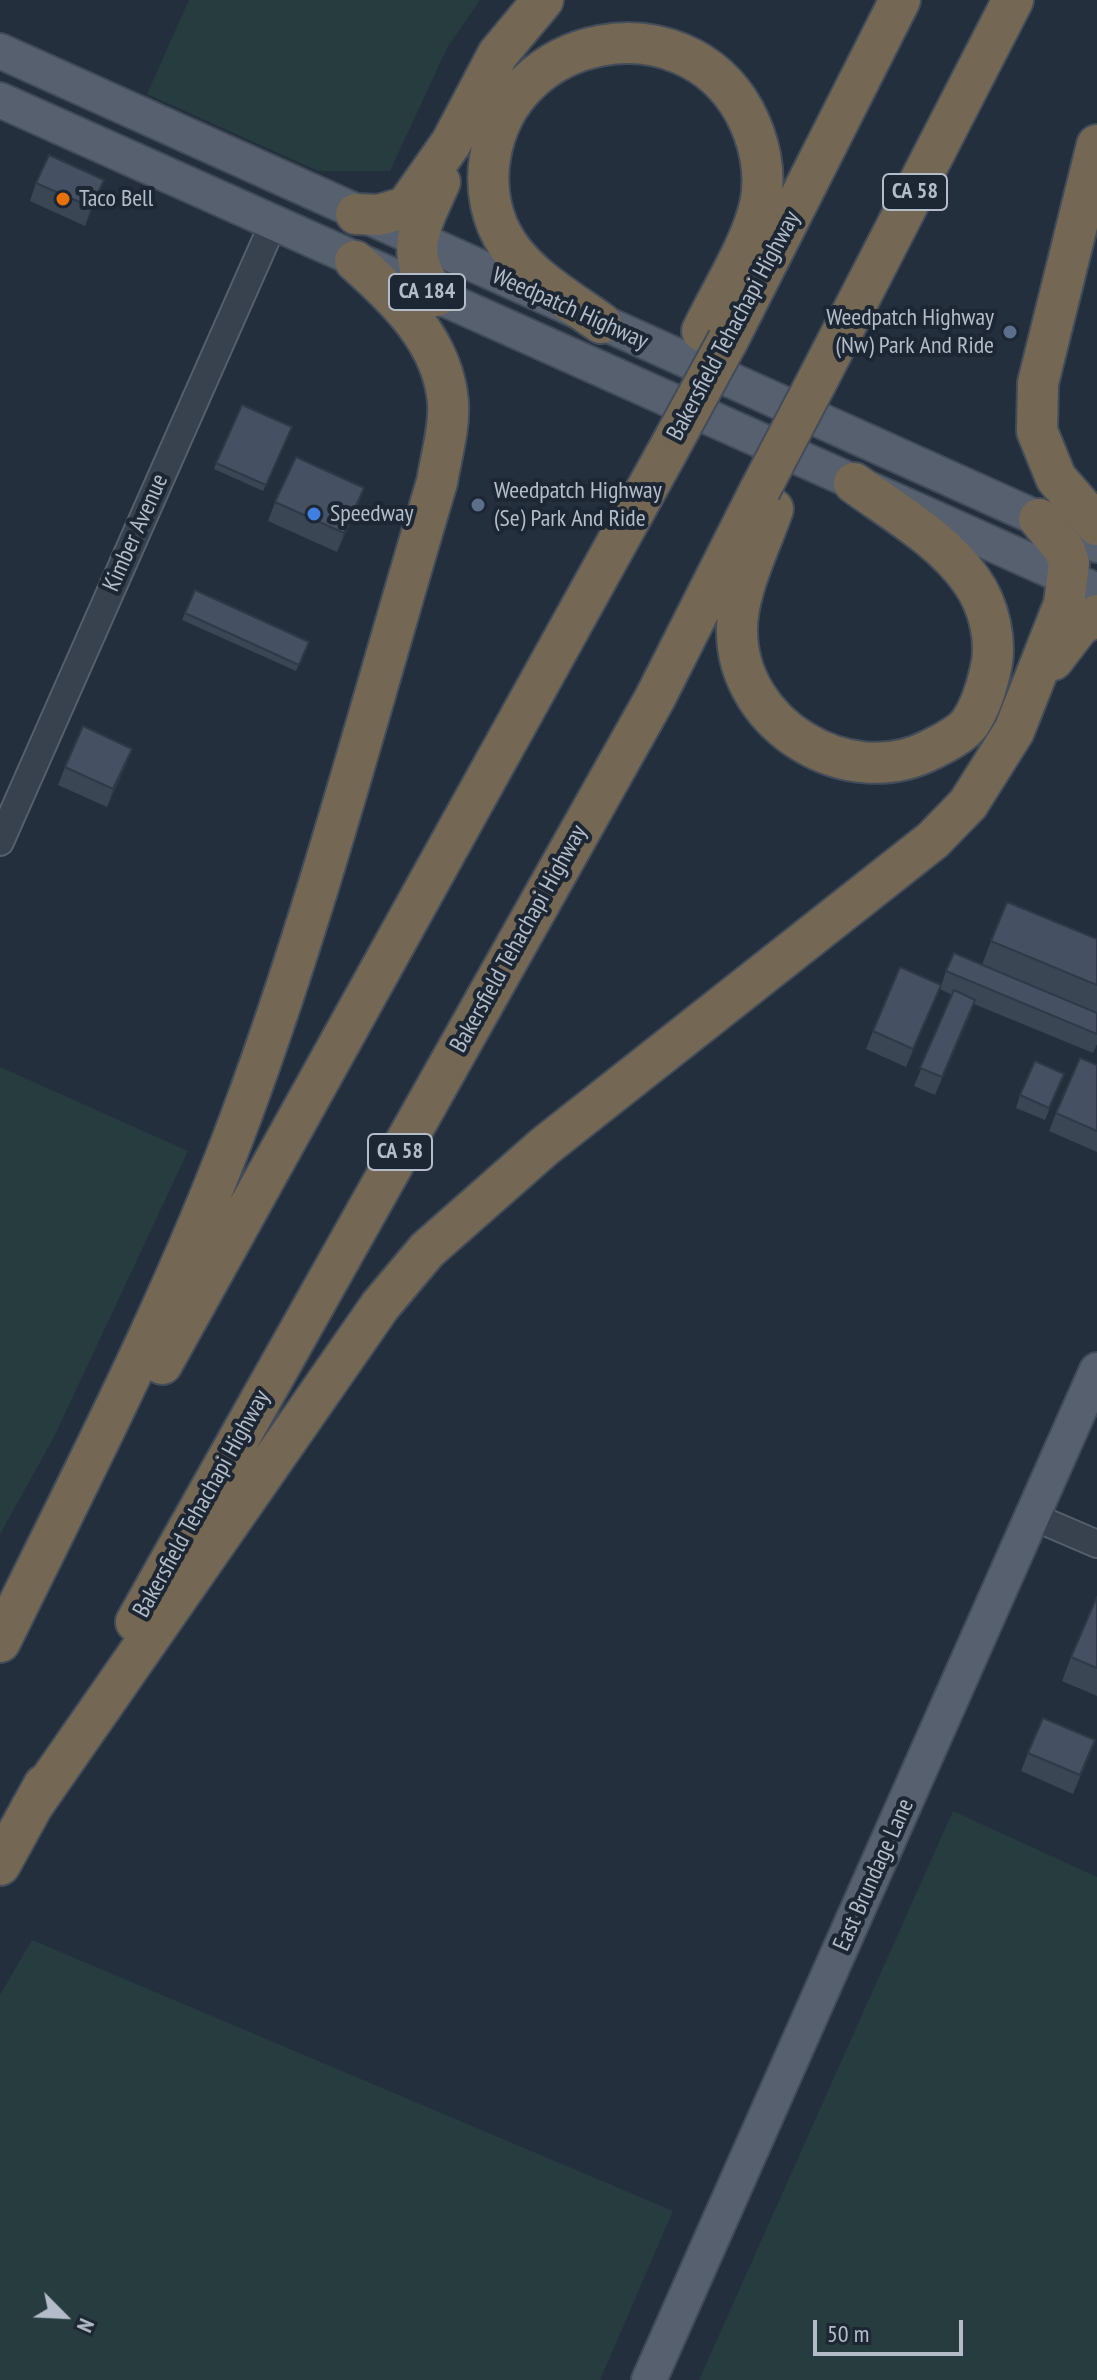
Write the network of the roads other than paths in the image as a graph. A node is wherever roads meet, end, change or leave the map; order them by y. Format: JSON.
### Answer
{"nodes":[{"id":1,"x":543,"y":0,"type":"edge"},
{"id":2,"x":900,"y":0,"type":"edge"},
{"id":3,"x":1013,"y":0,"type":"edge"},
{"id":4,"x":0,"y":51,"type":"edge"},
{"id":5,"x":0,"y":100,"type":"edge"},
{"id":6,"x":451,"y":143,"type":"junction"},
{"id":7,"x":1097,"y":145,"type":"edge"},
{"id":8,"x":356,"y":214,"type":"junction"},
{"id":9,"x":273,"y":224,"type":"junction"},
{"id":10,"x":417,"y":241,"type":"junction"},
{"id":11,"x":355,"y":261,"type":"junction"},
{"id":12,"x":437,"y":296,"type":"junction"},
{"id":13,"x":601,"y":323,"type":"junction"},
{"id":14,"x":715,"y":336,"type":"junction"},
{"id":15,"x":854,"y":483,"type":"junction"},
{"id":16,"x":768,"y":493,"type":"junction"},
{"id":17,"x":1039,"y":519,"type":"junction"},
{"id":18,"x":1097,"y":525,"type":"edge"},
{"id":19,"x":1097,"y":545,"type":"edge"},
{"id":20,"x":1083,"y":585,"type":"edge"},
{"id":21,"x":1097,"y":615,"type":"edge"},
{"id":22,"x":1037,"y":679,"type":"junction"},
{"id":23,"x":0,"y":842,"type":"edge"},
{"id":24,"x":1097,"y":1370,"type":"edge"},
{"id":25,"x":1034,"y":1517,"type":"junction"},
{"id":26,"x":1097,"y":1544,"type":"edge"},
{"id":27,"x":0,"y":1642,"type":"edge"},
{"id":28,"x":0,"y":1655,"type":"edge"},
{"id":29,"x":31,"y":1808,"type":"junction"},
{"id":30,"x":0,"y":1865,"type":"edge"},
{"id":31,"x":649,"y":2380,"type":"edge"}],
"edges":[{"from":1,"to":6,"type":"highway"},
{"from":2,"to":14,"type":"highway","name":"Bakersfield Tehachapi Highway"},
{"from":3,"to":16,"type":"highway","number":"CA 58","bridge":true},
{"from":4,"to":8,"type":"main road","name":"Weedpatch Highway","number":"CA 184"},
{"from":5,"to":9,"type":"main road","name":"Weedpatch Highway","number":"CA 184"},
{"from":6,"to":8,"type":"highway"},
{"from":6,"to":10,"type":"highway"},
{"from":7,"to":18,"type":"highway"},
{"from":8,"to":10,"type":"main road","name":"Weedpatch Highway","number":"CA 184"},
{"from":9,"to":11,"type":"main road","name":"Weedpatch Highway","number":"CA 184"},
{"from":9,"to":23,"type":"street","name":"Kimber Avenue"},
{"from":10,"to":12,"type":"highway"},
{"from":10,"to":13,"type":"main road","name":"Weedpatch Highway","number":"CA 184"},
{"from":11,"to":12,"type":"main road","name":"Weedpatch Highway","number":"CA 184"},
{"from":11,"to":27,"type":"highway"},
{"from":12,"to":15,"type":"main road","name":"Weedpatch Highway","number":"CA 184"},
{"from":13,"to":14,"type":"highway"},
{"from":13,"to":17,"type":"main road","name":"Weedpatch Highway","number":"CA 184"},
{"from":14,"to":28,"type":"highway","name":"Bakersfield Tehachapi Highway","bridge":true},
{"from":15,"to":16,"type":"highway"},
{"from":15,"to":20,"type":"main road","name":"Weedpatch Highway","number":"CA 184"},
{"from":16,"to":29,"type":"highway","name":"Bakersfield Tehachapi Highway","number":"CA 58"},
{"from":17,"to":19,"type":"main road","name":"Weedpatch Highway","number":"CA 184"},
{"from":17,"to":20,"type":"highway"},
{"from":20,"to":22,"type":"highway"},
{"from":21,"to":22,"type":"highway"},
{"from":22,"to":29,"type":"highway"},
{"from":24,"to":25,"type":"main road","name":"East Brundage Lane"},
{"from":25,"to":26,"type":"street"},
{"from":25,"to":31,"type":"main road","name":"East Brundage Lane"},
{"from":29,"to":30,"type":"highway","name":"Bakersfield Tehachapi Highway","number":"CA 58"}]}
